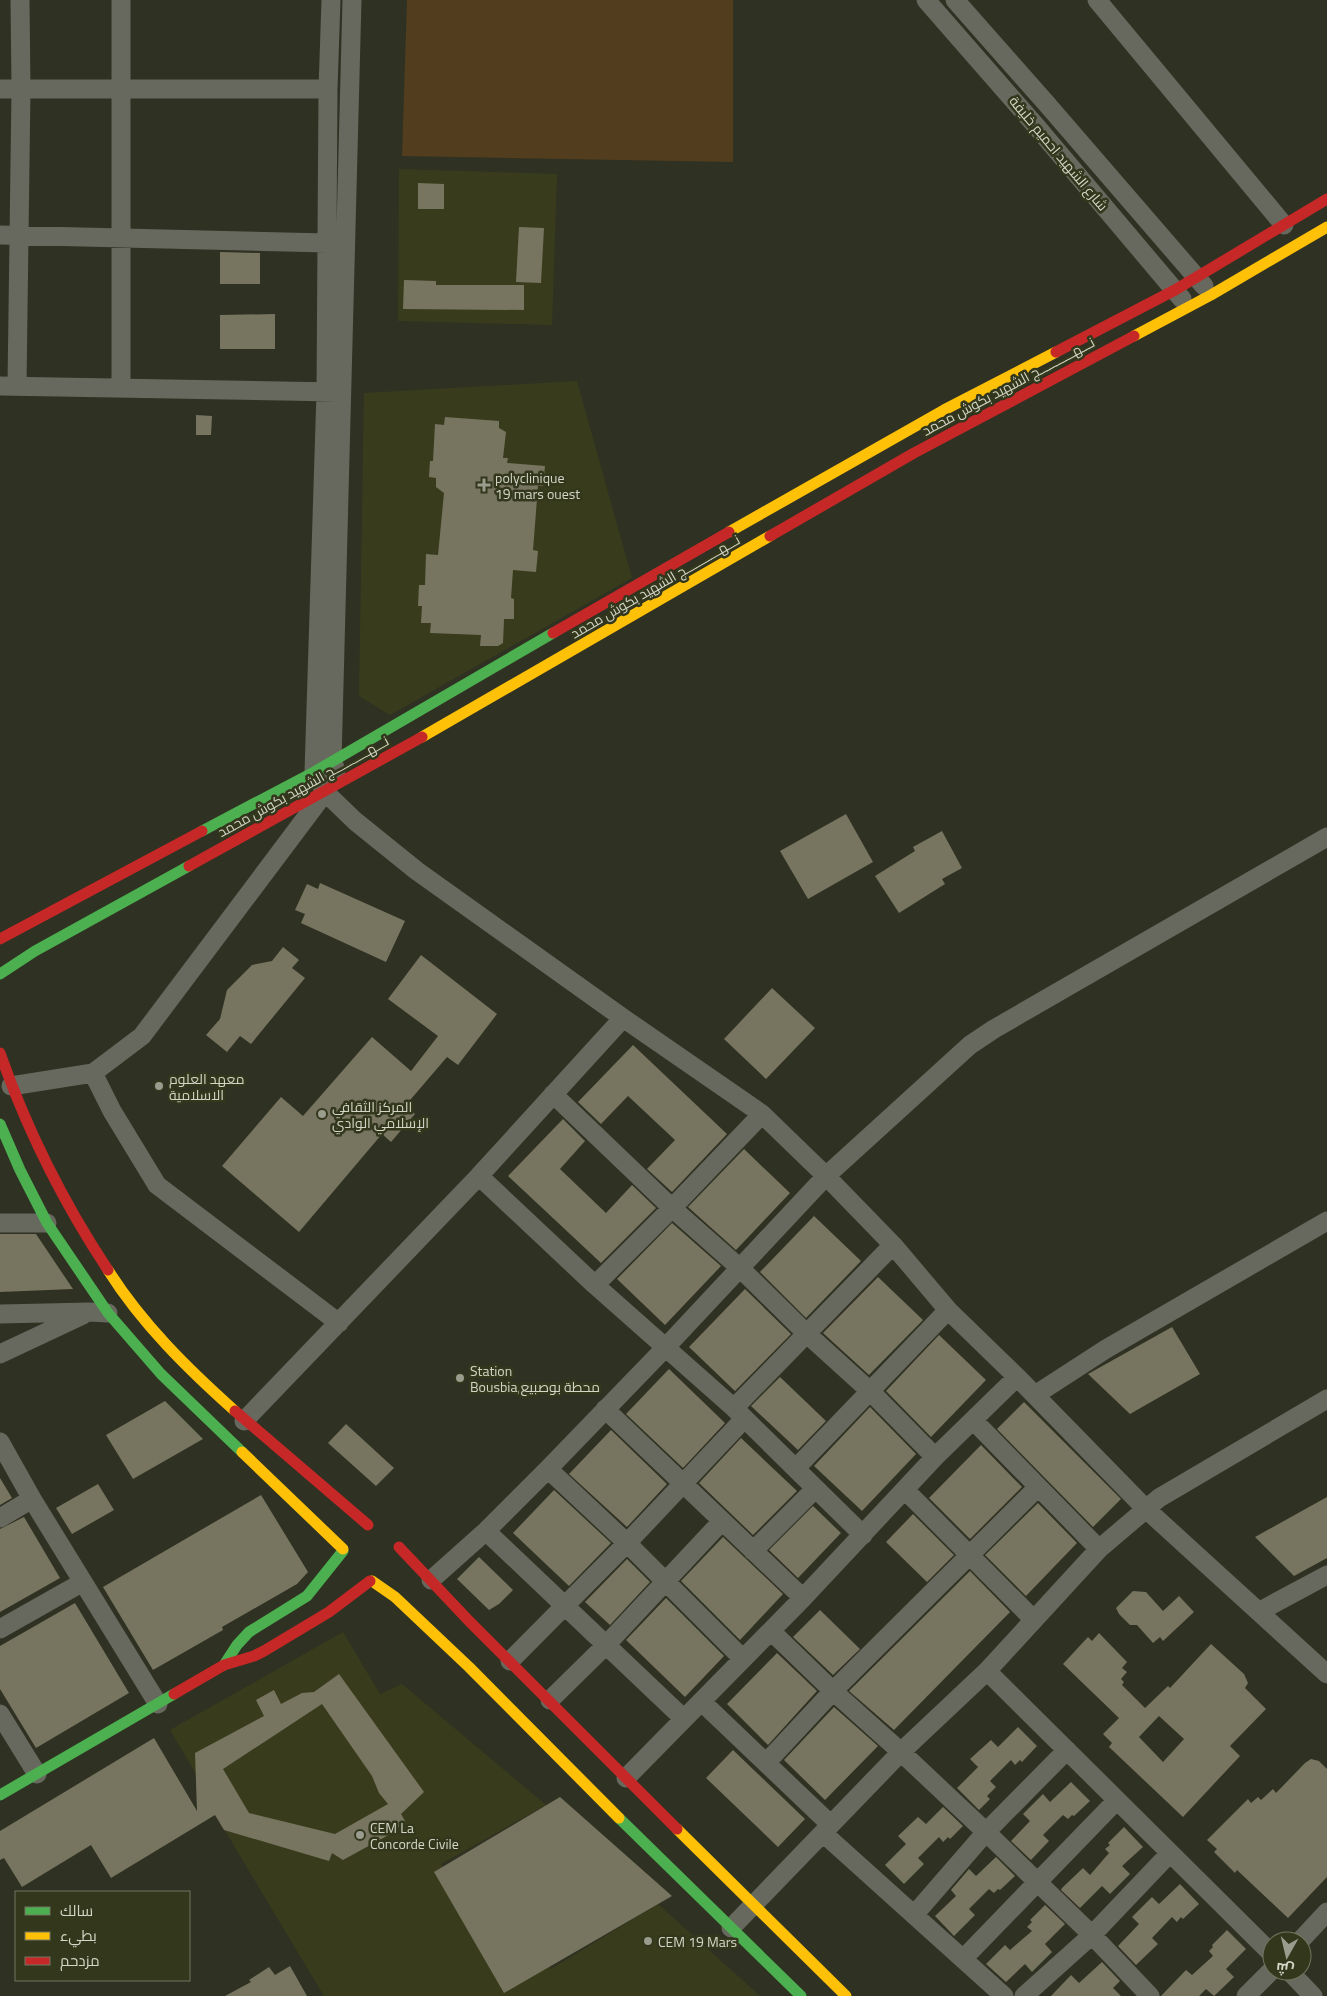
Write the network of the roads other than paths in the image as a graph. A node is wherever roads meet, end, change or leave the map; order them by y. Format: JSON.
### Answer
{"nodes":[{"id":1,"x":20,"y":0,"type":"edge"},
{"id":2,"x":121,"y":0,"type":"edge"},
{"id":3,"x":331,"y":0,"type":"edge"},
{"id":4,"x":352,"y":0,"type":"edge"},
{"id":5,"x":926,"y":0,"type":"edge"},
{"id":6,"x":955,"y":0,"type":"edge"},
{"id":7,"x":1097,"y":0,"type":"edge"},
{"id":8,"x":0,"y":89,"type":"edge"},
{"id":9,"x":21,"y":89,"type":"junction"},
{"id":10,"x":120,"y":89,"type":"junction"},
{"id":11,"x":328,"y":89,"type":"junction"},
{"id":12,"x":1327,"y":199,"type":"edge"},
{"id":13,"x":1284,"y":225,"type":"junction"},
{"id":14,"x":1327,"y":227,"type":"edge"},
{"id":15,"x":0,"y":235,"type":"edge"},
{"id":16,"x":19,"y":236,"type":"junction"},
{"id":17,"x":120,"y":237,"type":"junction"},
{"id":18,"x":327,"y":243,"type":"junction"},
{"id":19,"x":1197,"y":277,"type":"junction"},
{"id":20,"x":1175,"y":290,"type":"junction"},
{"id":21,"x":1211,"y":296,"type":"junction"},
{"id":22,"x":1189,"y":307,"type":"junction"},
{"id":23,"x":8,"y":386,"type":"edge"},
{"id":24,"x":121,"y":388,"type":"junction"},
{"id":25,"x":334,"y":392,"type":"junction"},
{"id":26,"x":332,"y":761,"type":"junction"},
{"id":27,"x":314,"y":772,"type":"junction"},
{"id":28,"x":342,"y":782,"type":"junction"},
{"id":29,"x":325,"y":792,"type":"junction"},
{"id":30,"x":1327,"y":837,"type":"edge"},
{"id":31,"x":0,"y":939,"type":"edge"},
{"id":32,"x":0,"y":974,"type":"edge"},
{"id":33,"x":623,"y":1018,"type":"junction"},
{"id":34,"x":0,"y":1053,"type":"edge"},
{"id":35,"x":92,"y":1073,"type":"junction"},
{"id":36,"x":11,"y":1086,"type":"junction"},
{"id":37,"x":553,"y":1094,"type":"junction"},
{"id":38,"x":762,"y":1114,"type":"junction"},
{"id":39,"x":0,"y":1125,"type":"edge"},
{"id":40,"x":479,"y":1176,"type":"junction"},
{"id":41,"x":826,"y":1176,"type":"junction"},
{"id":42,"x":672,"y":1208,"type":"junction"},
{"id":43,"x":1327,"y":1221,"type":"edge"},
{"id":44,"x":0,"y":1223,"type":"edge"},
{"id":45,"x":47,"y":1223,"type":"junction"},
{"id":46,"x":893,"y":1245,"type":"junction"},
{"id":47,"x":740,"y":1268,"type":"junction"},
{"id":48,"x":595,"y":1285,"type":"junction"},
{"id":49,"x":948,"y":1310,"type":"junction"},
{"id":50,"x":98,"y":1313,"type":"junction"},
{"id":51,"x":0,"y":1314,"type":"edge"},
{"id":52,"x":339,"y":1323,"type":"junction"},
{"id":53,"x":806,"y":1333,"type":"junction"},
{"id":54,"x":665,"y":1348,"type":"junction"},
{"id":55,"x":0,"y":1354,"type":"edge"},
{"id":56,"x":1017,"y":1377,"type":"junction"},
{"id":57,"x":871,"y":1392,"type":"junction"},
{"id":58,"x":1035,"y":1395,"type":"junction"},
{"id":59,"x":1327,"y":1399,"type":"edge"},
{"id":60,"x":604,"y":1409,"type":"junction"},
{"id":61,"x":739,"y":1413,"type":"junction"},
{"id":62,"x":973,"y":1420,"type":"junction"},
{"id":63,"x":244,"y":1421,"type":"junction"},
{"id":64,"x":0,"y":1442,"type":"edge"},
{"id":65,"x":935,"y":1457,"type":"junction"},
{"id":66,"x":796,"y":1468,"type":"junction"},
{"id":67,"x":548,"y":1469,"type":"junction"},
{"id":68,"x":683,"y":1484,"type":"junction"},
{"id":69,"x":1038,"y":1487,"type":"junction"},
{"id":70,"x":814,"y":1489,"type":"junction"},
{"id":71,"x":905,"y":1490,"type":"junction"},
{"id":72,"x":32,"y":1499,"type":"junction"},
{"id":73,"x":1146,"y":1509,"type":"junction"},
{"id":74,"x":0,"y":1518,"type":"edge"},
{"id":75,"x":722,"y":1521,"type":"junction"},
{"id":76,"x":486,"y":1531,"type":"junction"},
{"id":77,"x":863,"y":1536,"type":"junction"},
{"id":78,"x":627,"y":1543,"type":"junction"},
{"id":79,"x":1099,"y":1549,"type":"junction"},
{"id":80,"x":343,"y":1550,"type":"junction"},
{"id":81,"x":753,"y":1551,"type":"junction"},
{"id":82,"x":970,"y":1554,"type":"junction"},
{"id":83,"x":397,"y":1563,"type":"dead end"},
{"id":84,"x":1327,"y":1575,"type":"edge"},
{"id":85,"x":387,"y":1576,"type":"dead end"},
{"id":86,"x":431,"y":1580,"type":"junction"},
{"id":87,"x":371,"y":1581,"type":"junction"},
{"id":88,"x":82,"y":1582,"type":"junction"},
{"id":89,"x":665,"y":1582,"type":"junction"},
{"id":90,"x":803,"y":1598,"type":"junction"},
{"id":91,"x":564,"y":1605,"type":"junction"},
{"id":92,"x":1260,"y":1611,"type":"junction"},
{"id":93,"x":1034,"y":1620,"type":"junction"},
{"id":94,"x":0,"y":1629,"type":"edge"},
{"id":95,"x":771,"y":1631,"type":"junction"},
{"id":96,"x":607,"y":1644,"type":"junction"},
{"id":97,"x":743,"y":1658,"type":"junction"},
{"id":98,"x":510,"y":1660,"type":"junction"},
{"id":99,"x":224,"y":1665,"type":"junction"},
{"id":100,"x":987,"y":1671,"type":"junction"},
{"id":101,"x":1327,"y":1674,"type":"edge"},
{"id":102,"x":833,"y":1691,"type":"junction"},
{"id":103,"x":550,"y":1700,"type":"junction"},
{"id":104,"x":702,"y":1702,"type":"junction"},
{"id":105,"x":158,"y":1704,"type":"junction"},
{"id":106,"x":0,"y":1714,"type":"edge"},
{"id":107,"x":684,"y":1719,"type":"junction"},
{"id":108,"x":1067,"y":1750,"type":"junction"},
{"id":109,"x":901,"y":1752,"type":"junction"},
{"id":110,"x":766,"y":1762,"type":"junction"},
{"id":111,"x":37,"y":1774,"type":"junction"},
{"id":112,"x":626,"y":1778,"type":"junction"},
{"id":113,"x":0,"y":1795,"type":"edge"},
{"id":114,"x":1117,"y":1800,"type":"junction"},
{"id":115,"x":827,"y":1829,"type":"junction"},
{"id":116,"x":986,"y":1832,"type":"junction"},
{"id":117,"x":1170,"y":1852,"type":"junction"},
{"id":118,"x":1038,"y":1884,"type":"junction"},
{"id":119,"x":751,"y":1904,"type":"junction"},
{"id":120,"x":1327,"y":1912,"type":"edge"},
{"id":121,"x":914,"y":1915,"type":"junction"},
{"id":122,"x":731,"y":1928,"type":"junction"},
{"id":123,"x":1309,"y":1931,"type":"edge"},
{"id":124,"x":1092,"y":1935,"type":"junction"},
{"id":125,"x":1262,"y":1944,"type":"edge"},
{"id":126,"x":963,"y":1959,"type":"junction"},
{"id":127,"x":1262,"y":1980,"type":"edge"},
{"id":128,"x":1298,"y":1981,"type":"edge"},
{"id":129,"x":1143,"y":1994,"type":"edge"},
{"id":130,"x":801,"y":1996,"type":"edge"},
{"id":131,"x":846,"y":1996,"type":"edge"},
{"id":132,"x":1004,"y":1996,"type":"edge"},
{"id":133,"x":1024,"y":1996,"type":"edge"},
{"id":134,"x":1246,"y":1996,"type":"edge"},
{"id":135,"x":1313,"y":1996,"type":"edge"}],
"edges":[{"from":1,"to":9,"type":"street"},
{"from":2,"to":10,"type":"street"},
{"from":3,"to":11,"type":"street"},
{"from":4,"to":25,"type":"street"},
{"from":5,"to":20,"type":"street","name":"شارع الشهيد احميم خليفة"},
{"from":6,"to":19,"type":"street","name":"شارع الشهيد احميم خليفة"},
{"from":7,"to":13,"type":"street"},
{"from":8,"to":9,"type":"street"},
{"from":9,"to":10,"type":"street"},
{"from":9,"to":16,"type":"street"},
{"from":10,"to":11,"type":"street"},
{"from":10,"to":17,"type":"street"},
{"from":11,"to":18,"type":"street"},
{"from":12,"to":13,"type":"street","name":"نـــهـــــــــــج الشهيد بكوش محمد"},
{"from":13,"to":19,"type":"street","name":"نـــهـــــــــــج الشهيد بكوش محمد"},
{"from":14,"to":21,"type":"street","name":"نـــهـــــــــــج الشهيد بكوش محمد"},
{"from":15,"to":16,"type":"street"},
{"from":16,"to":17,"type":"street"},
{"from":16,"to":23,"type":"street"},
{"from":17,"to":18,"type":"street"},
{"from":17,"to":24,"type":"street"},
{"from":18,"to":25,"type":"street"},
{"from":19,"to":20,"type":"street","name":"نـــهـــــــــــج الشهيد بكوش محمد"},
{"from":19,"to":21,"type":"street","name":"شارع الشهيد احميم خليفة"},
{"from":20,"to":22,"type":"street","name":"شارع الشهيد احميم خليفة"},
{"from":20,"to":26,"type":"street","name":"نـــهـــــــــــج الشهيد بكوش محمد"},
{"from":21,"to":22,"type":"street","name":"نـــهـــــــــــج الشهيد بكوش محمد"},
{"from":22,"to":28,"type":"street","name":"نـــهـــــــــــج الشهيد بكوش محمد"},
{"from":23,"to":24,"type":"street"},
{"from":24,"to":25,"type":"street"},
{"from":25,"to":26,"type":"street"},
{"from":25,"to":27,"type":"street"},
{"from":26,"to":27,"type":"street","name":"نـــهـــــــــــج الشهيد بكوش محمد"},
{"from":26,"to":28,"type":"street"},
{"from":27,"to":29,"type":"street"},
{"from":27,"to":31,"type":"street","name":"نـــهـــــــــــج الشهيد بكوش محمد"},
{"from":28,"to":29,"type":"street","name":"نـــهـــــــــــج الشهيد بكوش محمد"},
{"from":29,"to":32,"type":"street","name":"نـــهـــــــــــج الشهيد بكوش محمد"},
{"from":29,"to":33,"type":"street"},
{"from":29,"to":35,"type":"street"},
{"from":30,"to":41,"type":"street"},
{"from":33,"to":37,"type":"street"},
{"from":33,"to":38,"type":"street"},
{"from":34,"to":36,"type":"street"},
{"from":35,"to":36,"type":"street"},
{"from":35,"to":52,"type":"street"},
{"from":36,"to":63,"type":"street"},
{"from":37,"to":40,"type":"street"},
{"from":37,"to":42,"type":"street"},
{"from":38,"to":41,"type":"street"},
{"from":38,"to":42,"type":"street"},
{"from":39,"to":45,"type":"street"},
{"from":40,"to":48,"type":"street"},
{"from":40,"to":52,"type":"street"},
{"from":41,"to":46,"type":"street"},
{"from":41,"to":47,"type":"street"},
{"from":42,"to":47,"type":"street"},
{"from":42,"to":48,"type":"street"},
{"from":43,"to":58,"type":"street"},
{"from":44,"to":45,"type":"street"},
{"from":45,"to":50,"type":"street"},
{"from":46,"to":49,"type":"street"},
{"from":46,"to":53,"type":"street"},
{"from":47,"to":53,"type":"street"},
{"from":47,"to":54,"type":"street"},
{"from":48,"to":54,"type":"street"},
{"from":49,"to":56,"type":"street"},
{"from":49,"to":57,"type":"street"},
{"from":50,"to":51,"type":"street"},
{"from":50,"to":55,"type":"street"},
{"from":50,"to":80,"type":"street"},
{"from":52,"to":63,"type":"street"},
{"from":53,"to":57,"type":"street"},
{"from":53,"to":61,"type":"street"},
{"from":54,"to":60,"type":"street"},
{"from":54,"to":61,"type":"street"},
{"from":56,"to":58,"type":"street"},
{"from":56,"to":62,"type":"street"},
{"from":57,"to":65,"type":"street"},
{"from":57,"to":66,"type":"street"},
{"from":58,"to":73,"type":"street"},
{"from":59,"to":73,"type":"street"},
{"from":60,"to":67,"type":"street"},
{"from":60,"to":68,"type":"street"},
{"from":61,"to":66,"type":"street"},
{"from":61,"to":68,"type":"street"},
{"from":62,"to":65,"type":"street"},
{"from":62,"to":69,"type":"street"},
{"from":63,"to":80,"type":"street"},
{"from":64,"to":72,"type":"street"},
{"from":65,"to":71,"type":"street"},
{"from":66,"to":70,"type":"street"},
{"from":67,"to":76,"type":"street"},
{"from":67,"to":78,"type":"street"},
{"from":68,"to":75,"type":"street"},
{"from":68,"to":78,"type":"street"},
{"from":69,"to":79,"type":"street"},
{"from":69,"to":82,"type":"street"},
{"from":70,"to":77,"type":"street"},
{"from":70,"to":81,"type":"street"},
{"from":71,"to":77,"type":"street"},
{"from":71,"to":82,"type":"street"},
{"from":72,"to":74,"type":"street"},
{"from":72,"to":88,"type":"street"},
{"from":73,"to":79,"type":"street"},
{"from":73,"to":92,"type":"street"},
{"from":75,"to":81,"type":"street"},
{"from":75,"to":89,"type":"street"},
{"from":76,"to":86,"type":"street"},
{"from":76,"to":91,"type":"street"},
{"from":77,"to":90,"type":"street"},
{"from":78,"to":89,"type":"street"},
{"from":78,"to":91,"type":"street"},
{"from":79,"to":93,"type":"street"},
{"from":80,"to":87,"type":"street"},
{"from":80,"to":99,"type":"street"},
{"from":81,"to":90,"type":"street"},
{"from":82,"to":93,"type":"street"},
{"from":82,"to":102,"type":"street"},
{"from":83,"to":86,"type":"street"},
{"from":84,"to":92,"type":"street"},
{"from":85,"to":87,"type":"street"},
{"from":86,"to":98,"type":"street"},
{"from":87,"to":99,"type":"street"},
{"from":87,"to":122,"type":"street"},
{"from":88,"to":94,"type":"street"},
{"from":88,"to":105,"type":"street"},
{"from":89,"to":96,"type":"street"},
{"from":89,"to":97,"type":"street"},
{"from":90,"to":95,"type":"street"},
{"from":91,"to":96,"type":"street"},
{"from":91,"to":98,"type":"street"},
{"from":92,"to":101,"type":"street"},
{"from":93,"to":100,"type":"street"},
{"from":95,"to":97,"type":"street"},
{"from":95,"to":102,"type":"street"},
{"from":96,"to":103,"type":"street"},
{"from":96,"to":107,"type":"street"},
{"from":97,"to":104,"type":"street"},
{"from":98,"to":103,"type":"street"},
{"from":99,"to":105,"type":"street"},
{"from":100,"to":108,"type":"street"},
{"from":100,"to":109,"type":"street"},
{"from":102,"to":109,"type":"street"},
{"from":102,"to":110,"type":"street"},
{"from":103,"to":112,"type":"street"},
{"from":104,"to":107,"type":"street"},
{"from":104,"to":110,"type":"street"},
{"from":105,"to":111,"type":"street"},
{"from":106,"to":111,"type":"street"},
{"from":107,"to":112,"type":"street"},
{"from":108,"to":114,"type":"street"},
{"from":108,"to":116,"type":"street"},
{"from":109,"to":115,"type":"street"},
{"from":109,"to":116,"type":"street"},
{"from":110,"to":115,"type":"street"},
{"from":111,"to":113,"type":"street"},
{"from":112,"to":119,"type":"street"},
{"from":114,"to":117,"type":"street"},
{"from":114,"to":118,"type":"street"},
{"from":115,"to":119,"type":"street"},
{"from":115,"to":121,"type":"street"},
{"from":116,"to":118,"type":"street"},
{"from":116,"to":121,"type":"street"},
{"from":117,"to":124,"type":"street"},
{"from":117,"to":125,"type":"street"},
{"from":118,"to":124,"type":"street"},
{"from":118,"to":126,"type":"street"},
{"from":119,"to":122,"type":"street"},
{"from":119,"to":131,"type":"street"},
{"from":120,"to":123,"type":"street"},
{"from":121,"to":126,"type":"street"},
{"from":122,"to":130,"type":"street"},
{"from":124,"to":129,"type":"street"},
{"from":124,"to":133,"type":"street"},
{"from":126,"to":132,"type":"street"},
{"from":127,"to":134,"type":"street"},
{"from":128,"to":135,"type":"street"}]}
